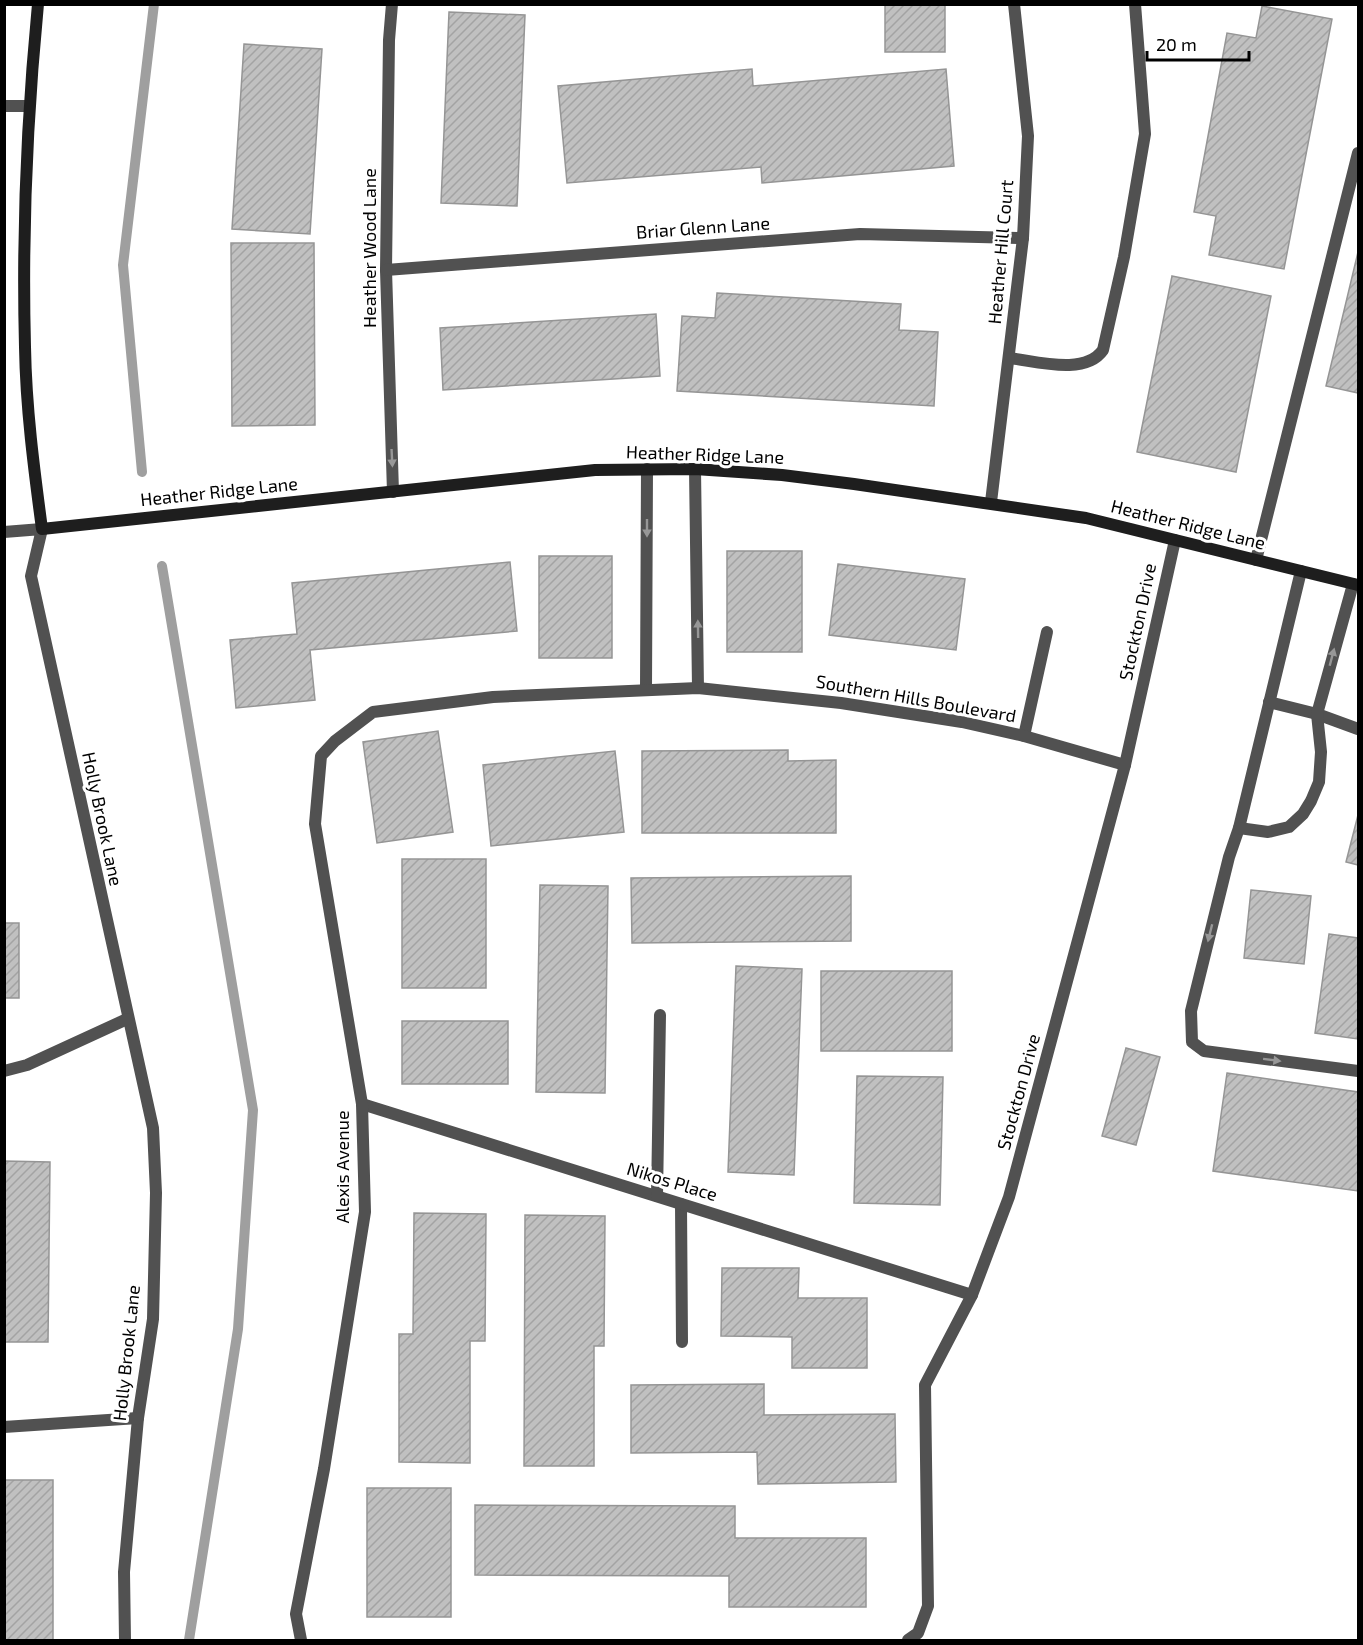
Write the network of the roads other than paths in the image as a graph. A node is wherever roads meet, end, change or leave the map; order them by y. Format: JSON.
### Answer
{"nodes":[{"id":1,"x":38,"y":4,"type":"edge"},
{"id":2,"x":392,"y":4,"type":"edge"},
{"id":3,"x":1014,"y":4,"type":"edge"},
{"id":4,"x":1135,"y":4,"type":"edge"},
{"id":5,"x":4,"y":106,"type":"edge"},
{"id":6,"x":28,"y":106,"type":"junction"},
{"id":7,"x":1359,"y":153,"type":"edge"},
{"id":8,"x":1023,"y":238,"type":"junction"},
{"id":9,"x":386,"y":270,"type":"junction"},
{"id":10,"x":1009,"y":358,"type":"junction"},
{"id":11,"x":647,"y":469,"type":"junction"},
{"id":12,"x":694,"y":469,"type":"junction"},
{"id":13,"x":393,"y":492,"type":"junction"},
{"id":14,"x":991,"y":502,"type":"junction"},
{"id":15,"x":42,"y":529,"type":"junction"},
{"id":16,"x":4,"y":532,"type":"edge"},
{"id":17,"x":1175,"y":540,"type":"junction"},
{"id":18,"x":1256,"y":560,"type":"junction"},
{"id":19,"x":1301,"y":571,"type":"junction"},
{"id":20,"x":1356,"y":584,"type":"edge"},
{"id":21,"x":1047,"y":632,"type":"dead end"},
{"id":22,"x":698,"y":688,"type":"junction"},
{"id":23,"x":646,"y":690,"type":"junction"},
{"id":24,"x":1269,"y":702,"type":"junction"},
{"id":25,"x":1317,"y":714,"type":"junction"},
{"id":26,"x":1359,"y":729,"type":"edge"},
{"id":27,"x":1024,"y":736,"type":"junction"},
{"id":28,"x":335,"y":741,"type":"joint"},
{"id":29,"x":1125,"y":765,"type":"junction"},
{"id":30,"x":1239,"y":828,"type":"junction"},
{"id":31,"x":660,"y":1014,"type":"dead end"},
{"id":32,"x":127,"y":1019,"type":"junction"},
{"id":33,"x":4,"y":1071,"type":"edge"},
{"id":34,"x":1359,"y":1071,"type":"edge"},
{"id":35,"x":362,"y":1104,"type":"junction"},
{"id":36,"x":657,"y":1196,"type":"junction"},
{"id":37,"x":681,"y":1204,"type":"junction"},
{"id":38,"x":972,"y":1295,"type":"junction"},
{"id":39,"x":682,"y":1342,"type":"dead end"},
{"id":40,"x":138,"y":1418,"type":"junction"},
{"id":41,"x":4,"y":1426,"type":"edge"},
{"id":42,"x":299,"y":1637,"type":"edge"},
{"id":43,"x":124,"y":1641,"type":"edge"},
{"id":44,"x":908,"y":1641,"type":"edge"}],
"edges":[{"from":1,"to":6,"type":"street","name":"Holly Brook Lane"},
{"from":2,"to":9,"type":"street","name":"Heather Wood Lane"},
{"from":3,"to":8,"type":"street","name":"Heather Hill Court"},
{"from":4,"to":10,"type":"street"},
{"from":5,"to":6,"type":"street"},
{"from":6,"to":15,"type":"street","name":"Holly Brook Lane"},
{"from":7,"to":18,"type":"street"},
{"from":8,"to":9,"type":"street","name":"Briar Glenn Lane"},
{"from":8,"to":10,"type":"street","name":"Heather Hill Court"},
{"from":9,"to":13,"type":"street","name":"Heather Wood Lane","one_way":true},
{"from":10,"to":14,"type":"street","name":"Heather Hill Court"},
{"from":11,"to":12,"type":"street","name":"Heather Ridge Lane"},
{"from":11,"to":13,"type":"street","name":"Heather Ridge Lane"},
{"from":11,"to":23,"type":"street","one_way":true},
{"from":12,"to":14,"type":"street","name":"Heather Ridge Lane"},
{"from":22,"to":12,"type":"street","one_way":true},
{"from":13,"to":15,"type":"street","name":"Heather Ridge Lane"},
{"from":14,"to":17,"type":"street","name":"Heather Ridge Lane"},
{"from":15,"to":16,"type":"street"},
{"from":15,"to":32,"type":"street","name":"Holly Brook Lane"},
{"from":17,"to":18,"type":"street","name":"Heather Ridge Lane"},
{"from":17,"to":29,"type":"street","name":"Stockton Drive"},
{"from":18,"to":19,"type":"street","name":"Heather Ridge Lane"},
{"from":19,"to":20,"type":"street","name":"Heather Ridge Lane"},
{"from":19,"to":24,"type":"street"},
{"from":25,"to":20,"type":"street","one_way":true},
{"from":21,"to":27,"type":"street"},
{"from":22,"to":23,"type":"street","name":"Southern Hills Boulevard"},
{"from":22,"to":27,"type":"street","name":"Southern Hills Boulevard"},
{"from":23,"to":28,"type":"street","name":"Southern Hills Boulevard"},
{"from":24,"to":25,"type":"street"},
{"from":24,"to":30,"type":"street"},
{"from":25,"to":26,"type":"street"},
{"from":25,"to":30,"type":"street"},
{"from":27,"to":29,"type":"street","name":"Southern Hills Boulevard"},
{"from":28,"to":35,"type":"street","name":"Alexis Avenue"},
{"from":29,"to":38,"type":"street","name":"Stockton Drive"},
{"from":30,"to":34,"type":"street","one_way":true},
{"from":31,"to":36,"type":"street"},
{"from":32,"to":33,"type":"street"},
{"from":32,"to":40,"type":"street","name":"Holly Brook Lane"},
{"from":35,"to":36,"type":"street","name":"Nikos Place"},
{"from":35,"to":42,"type":"street","name":"Alexis Avenue"},
{"from":36,"to":37,"type":"street","name":"Nikos Place"},
{"from":37,"to":38,"type":"street","name":"Nikos Place"},
{"from":37,"to":39,"type":"street"},
{"from":38,"to":44,"type":"street","name":"Stockton Drive"},
{"from":40,"to":41,"type":"street"},
{"from":40,"to":43,"type":"street","name":"Holly Brook Lane"}]}
